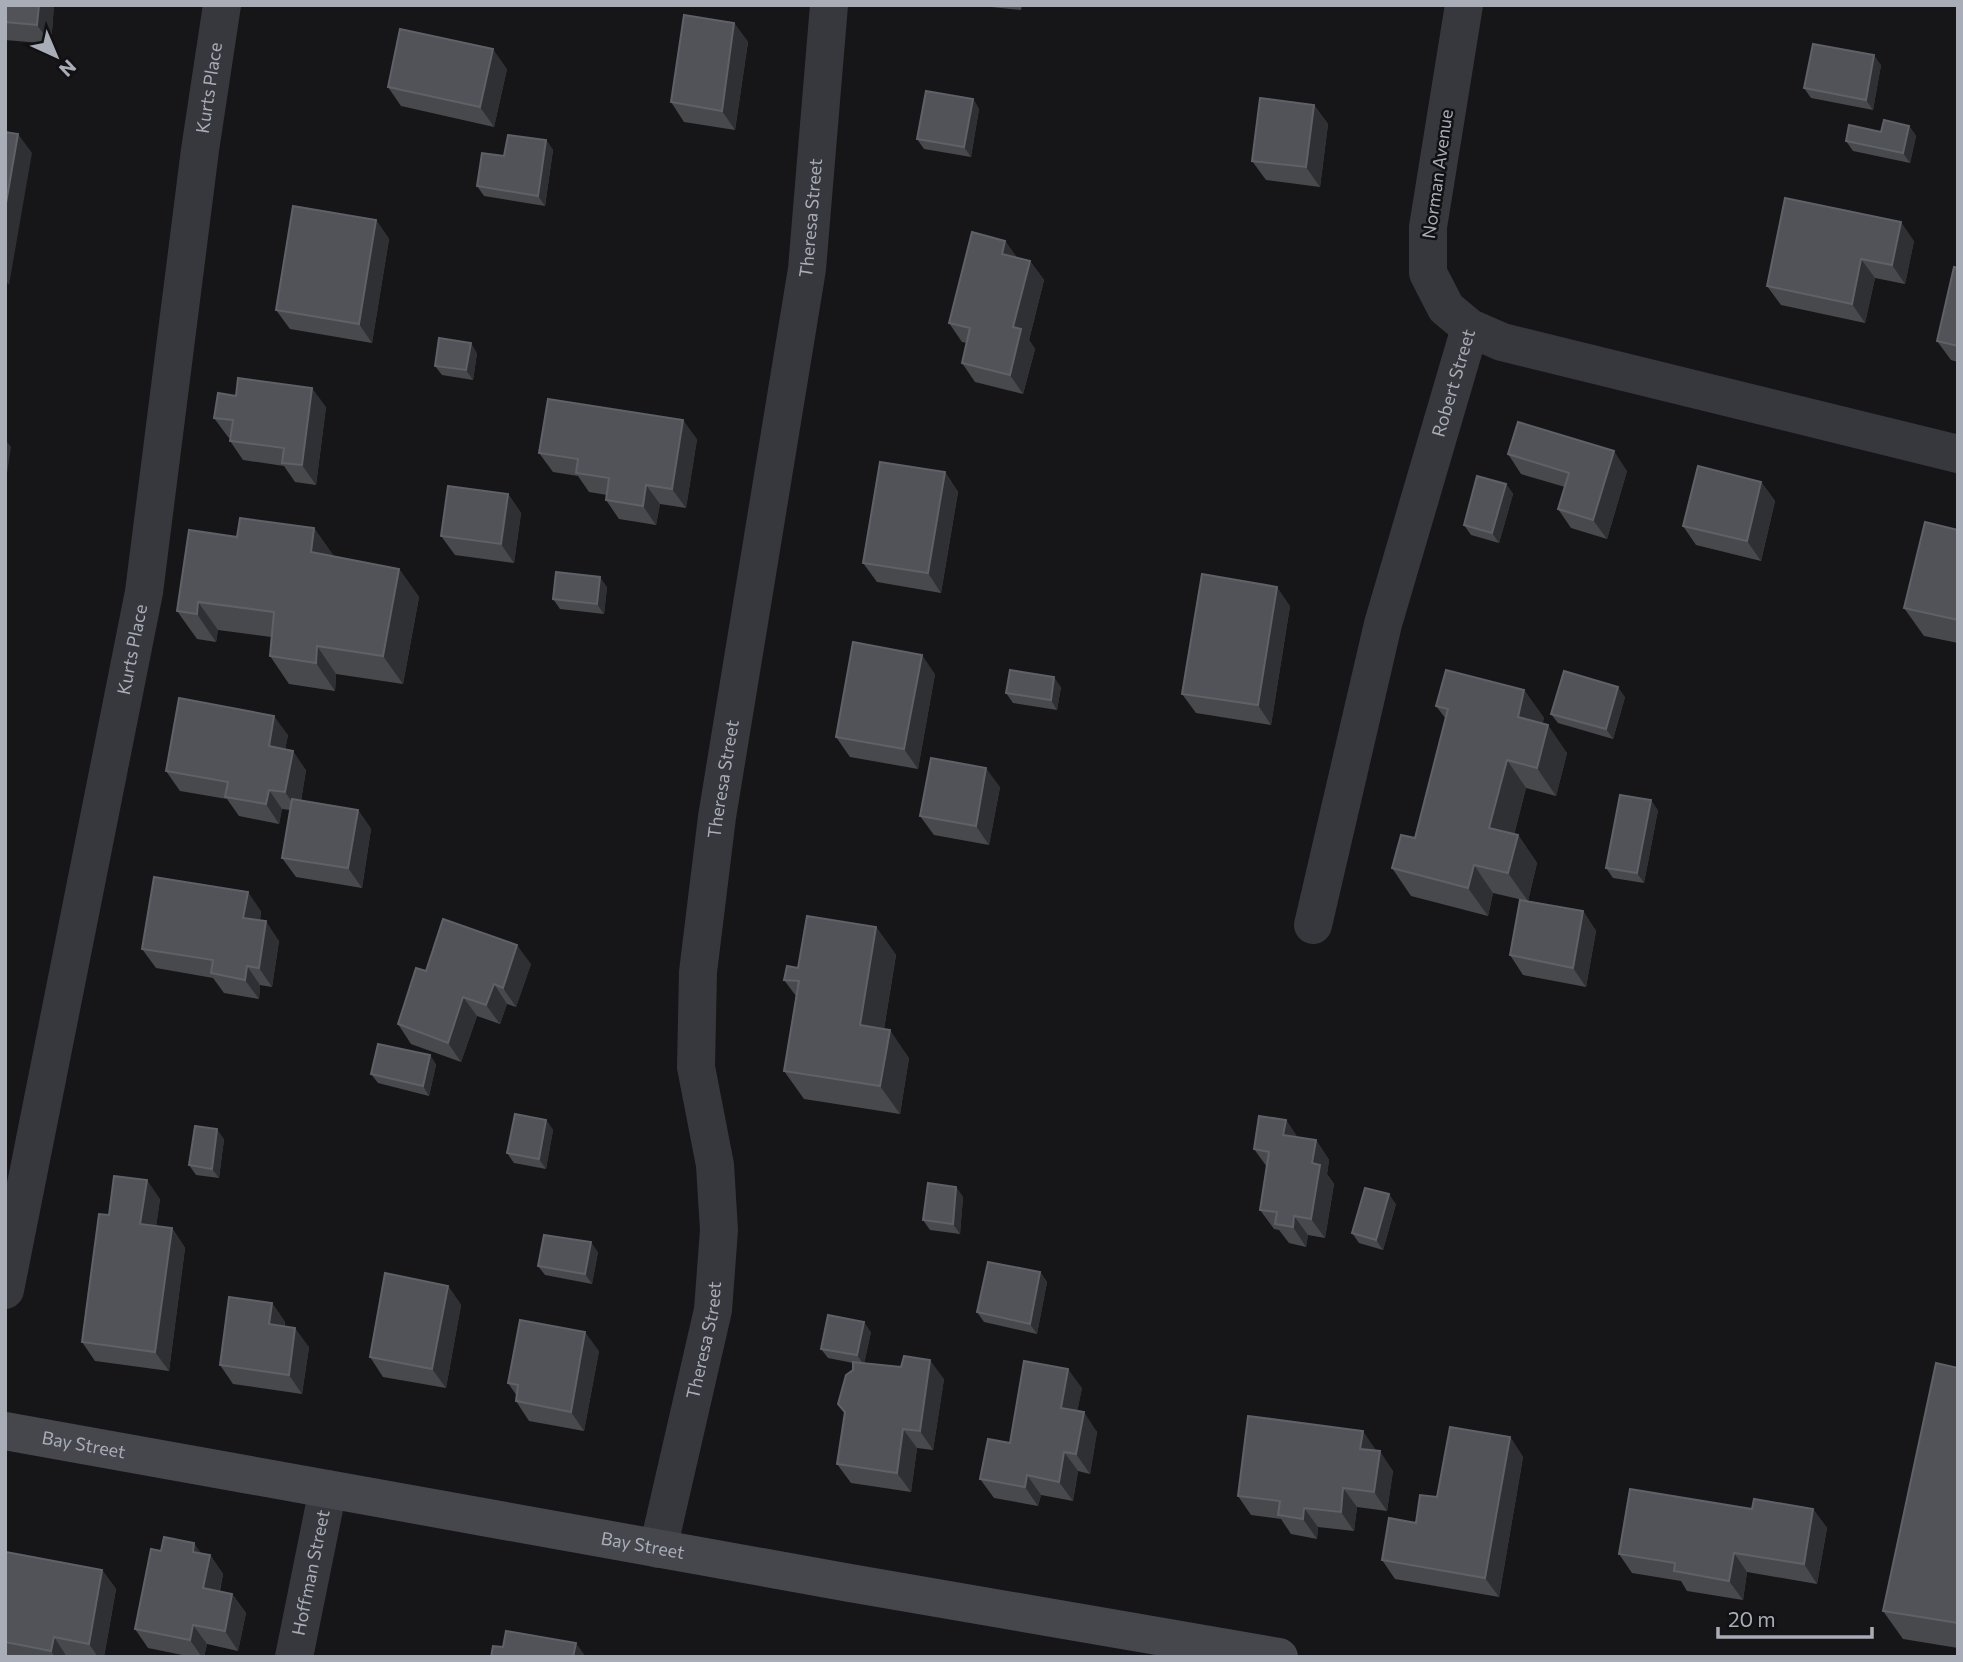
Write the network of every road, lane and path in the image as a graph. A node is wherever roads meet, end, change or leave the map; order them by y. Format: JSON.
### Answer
{"nodes":[{"id":1,"x":222,"y":5,"type":"edge"},
{"id":2,"x":830,"y":5,"type":"edge"},
{"id":3,"x":1464,"y":5,"type":"edge"},
{"id":4,"x":1470,"y":328,"type":"junction"},
{"id":5,"x":1958,"y":454,"type":"edge"},
{"id":6,"x":1313,"y":925,"type":"dead end"},
{"id":7,"x":5,"y":1290,"type":"edge"},
{"id":8,"x":5,"y":1431,"type":"edge"},
{"id":9,"x":328,"y":1489,"type":"junction"},
{"id":10,"x":658,"y":1549,"type":"junction"},
{"id":11,"x":1189,"y":1649,"type":"edge"},
{"id":12,"x":294,"y":1657,"type":"edge"},
{"id":13,"x":1279,"y":1657,"type":"edge"}],
"edges":[{"from":1,"to":7,"type":"street","name":"Kurts Place"},
{"from":2,"to":10,"type":"street","name":"Theresa Street"},
{"from":3,"to":4,"type":"street","name":"Norman Avenue"},
{"from":4,"to":5,"type":"street","name":"Robert Street"},
{"from":4,"to":6,"type":"street","name":"Robert Street"},
{"from":8,"to":9,"type":"main road","name":"Bay Street"},
{"from":9,"to":10,"type":"main road","name":"Bay Street"},
{"from":9,"to":12,"type":"street","name":"Hoffman Street"},
{"from":10,"to":11,"type":"main road","name":"Bay Street"},
{"from":11,"to":13,"type":"main road","name":"Bay Street"}]}
